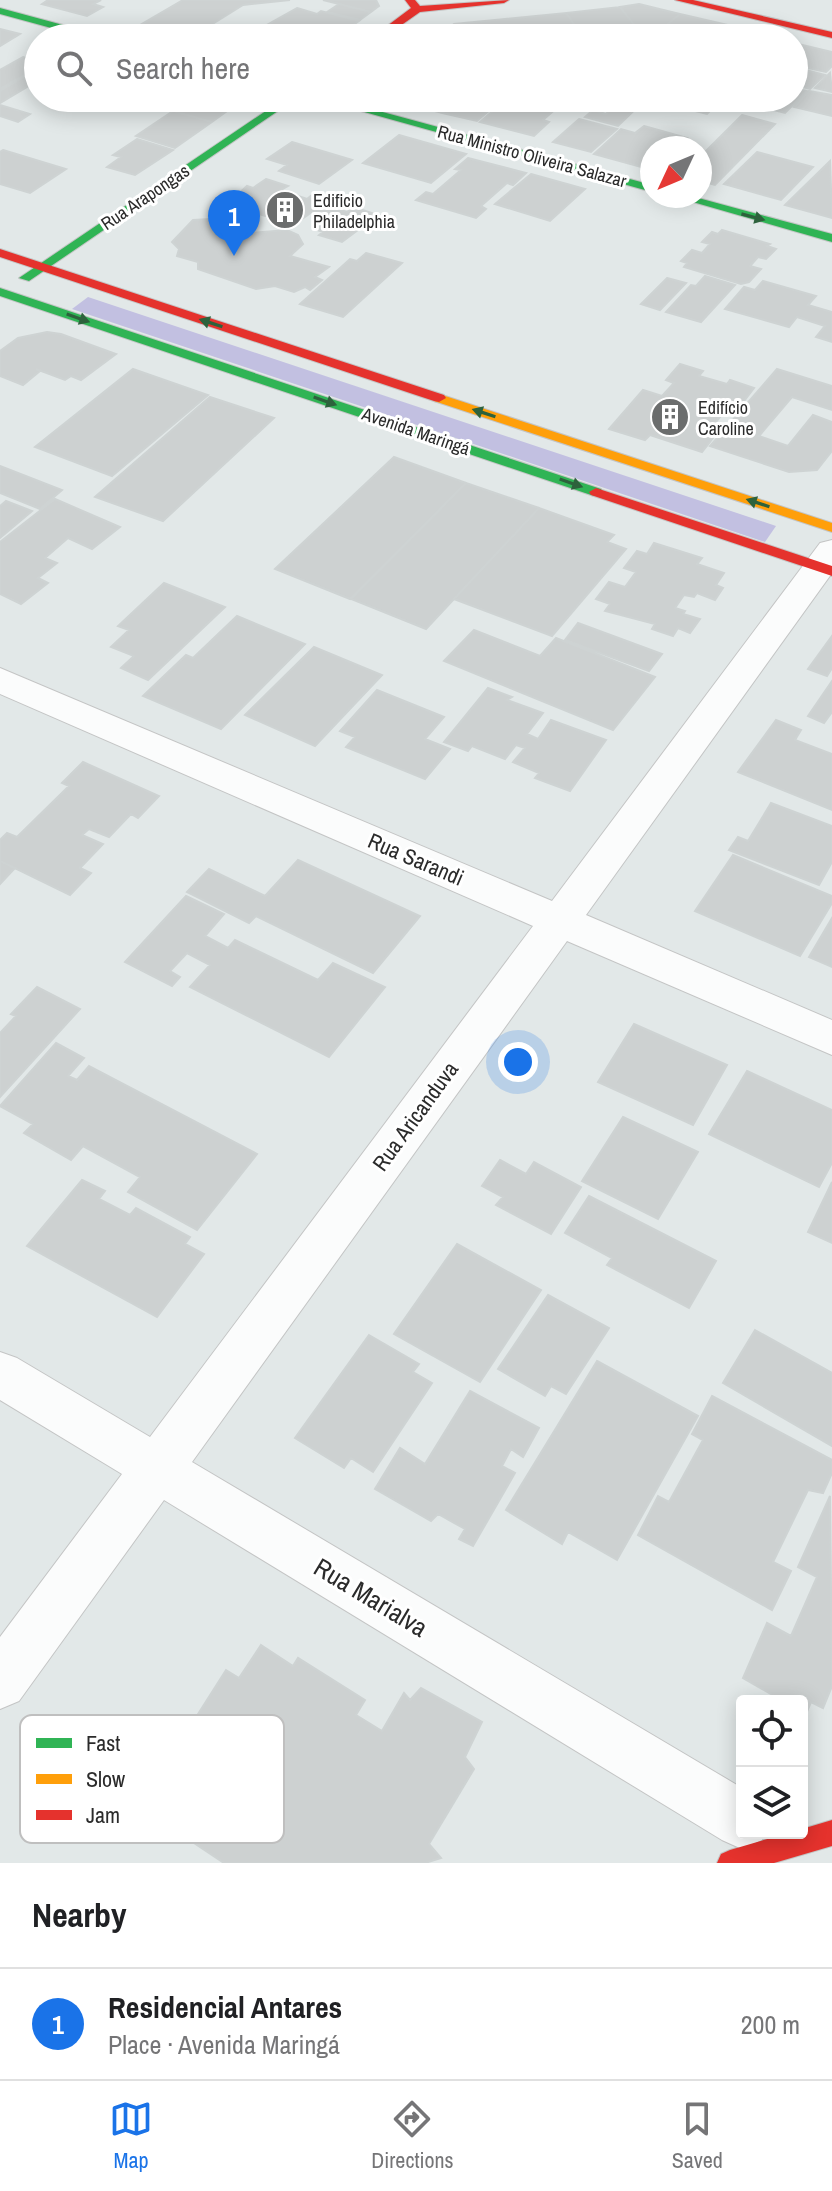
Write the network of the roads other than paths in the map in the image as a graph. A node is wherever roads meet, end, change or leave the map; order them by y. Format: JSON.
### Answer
{"nodes":[{"id":1,"x":504,"y":0,"type":"edge"},
{"id":2,"x":680,"y":0,"type":"edge"},
{"id":3,"x":701,"y":3,"type":"edge"},
{"id":4,"x":414,"y":4,"type":"edge"},
{"id":5,"x":0,"y":11,"type":"edge"},
{"id":6,"x":48,"y":24,"type":"edge"},
{"id":7,"x":392,"y":24,"type":"edge"},
{"id":8,"x":787,"y":24,"type":"edge"},
{"id":9,"x":808,"y":29,"type":"edge"},
{"id":10,"x":832,"y":35,"type":"edge"},
{"id":11,"x":271,"y":112,"type":"edge"},
{"id":12,"x":370,"y":112,"type":"edge"},
{"id":13,"x":640,"y":186,"type":"edge"},
{"id":14,"x":712,"y":205,"type":"edge"},
{"id":15,"x":832,"y":238,"type":"edge"},
{"id":16,"x":0,"y":253,"type":"edge"},
{"id":17,"x":41,"y":267,"type":"junction"},
{"id":18,"x":1,"y":294,"type":"edge"},
{"id":19,"x":237,"y":351,"type":"junction"},
{"id":20,"x":829,"y":554,"type":"edge"},
{"id":21,"x":0,"y":680,"type":"edge"},
{"id":22,"x":558,"y":920,"type":"junction"},
{"id":23,"x":832,"y":1038,"type":"edge"},
{"id":24,"x":0,"y":1374,"type":"edge"},
{"id":25,"x":157,"y":1468,"type":"junction"},
{"id":26,"x":0,"y":1682,"type":"edge"},
{"id":27,"x":736,"y":1811,"type":"edge"},
{"id":28,"x":783,"y":1839,"type":"edge"},
{"id":29,"x":730,"y":1863,"type":"edge"}],
"edges":[{"from":1,"to":4,"type":"street"},
{"from":2,"to":3,"type":"street"},
{"from":3,"to":8,"type":"street"},
{"from":4,"to":7,"type":"street"},
{"from":5,"to":6,"type":"street"},
{"from":9,"to":10,"type":"street"},
{"from":11,"to":17,"type":"street","name":"Rua Arapongas"},
{"from":12,"to":13,"type":"street","name":"Rua Ministro Oliveira Salazar"},
{"from":14,"to":15,"type":"street","one_way":true},
{"from":16,"to":17,"type":"street","name":"Avenida Maringá"},
{"from":17,"to":18,"type":"street","name":"Rua Arapongas"},
{"from":19,"to":17,"type":"street","name":"Avenida Maringá","one_way":true},
{"from":18,"to":19,"type":"street","name":"Avenida Maringá","one_way":true},
{"from":20,"to":19,"type":"street","name":"Avenida Maringá","one_way":true},
{"from":19,"to":20,"type":"street","name":"Avenida Maringá","one_way":true},
{"from":20,"to":22,"type":"street","name":"Rua Aricanduva"},
{"from":21,"to":22,"type":"street","name":"Rua Sarandi"},
{"from":22,"to":23,"type":"street","name":"Rua Sarandi"},
{"from":22,"to":25,"type":"street","name":"Rua Aricanduva"},
{"from":24,"to":25,"type":"street","name":"Rua Marialva"},
{"from":25,"to":26,"type":"street","name":"Rua Aricanduva"},
{"from":25,"to":27,"type":"street","name":"Rua Marialva"},
{"from":28,"to":29,"type":"street"}]}
